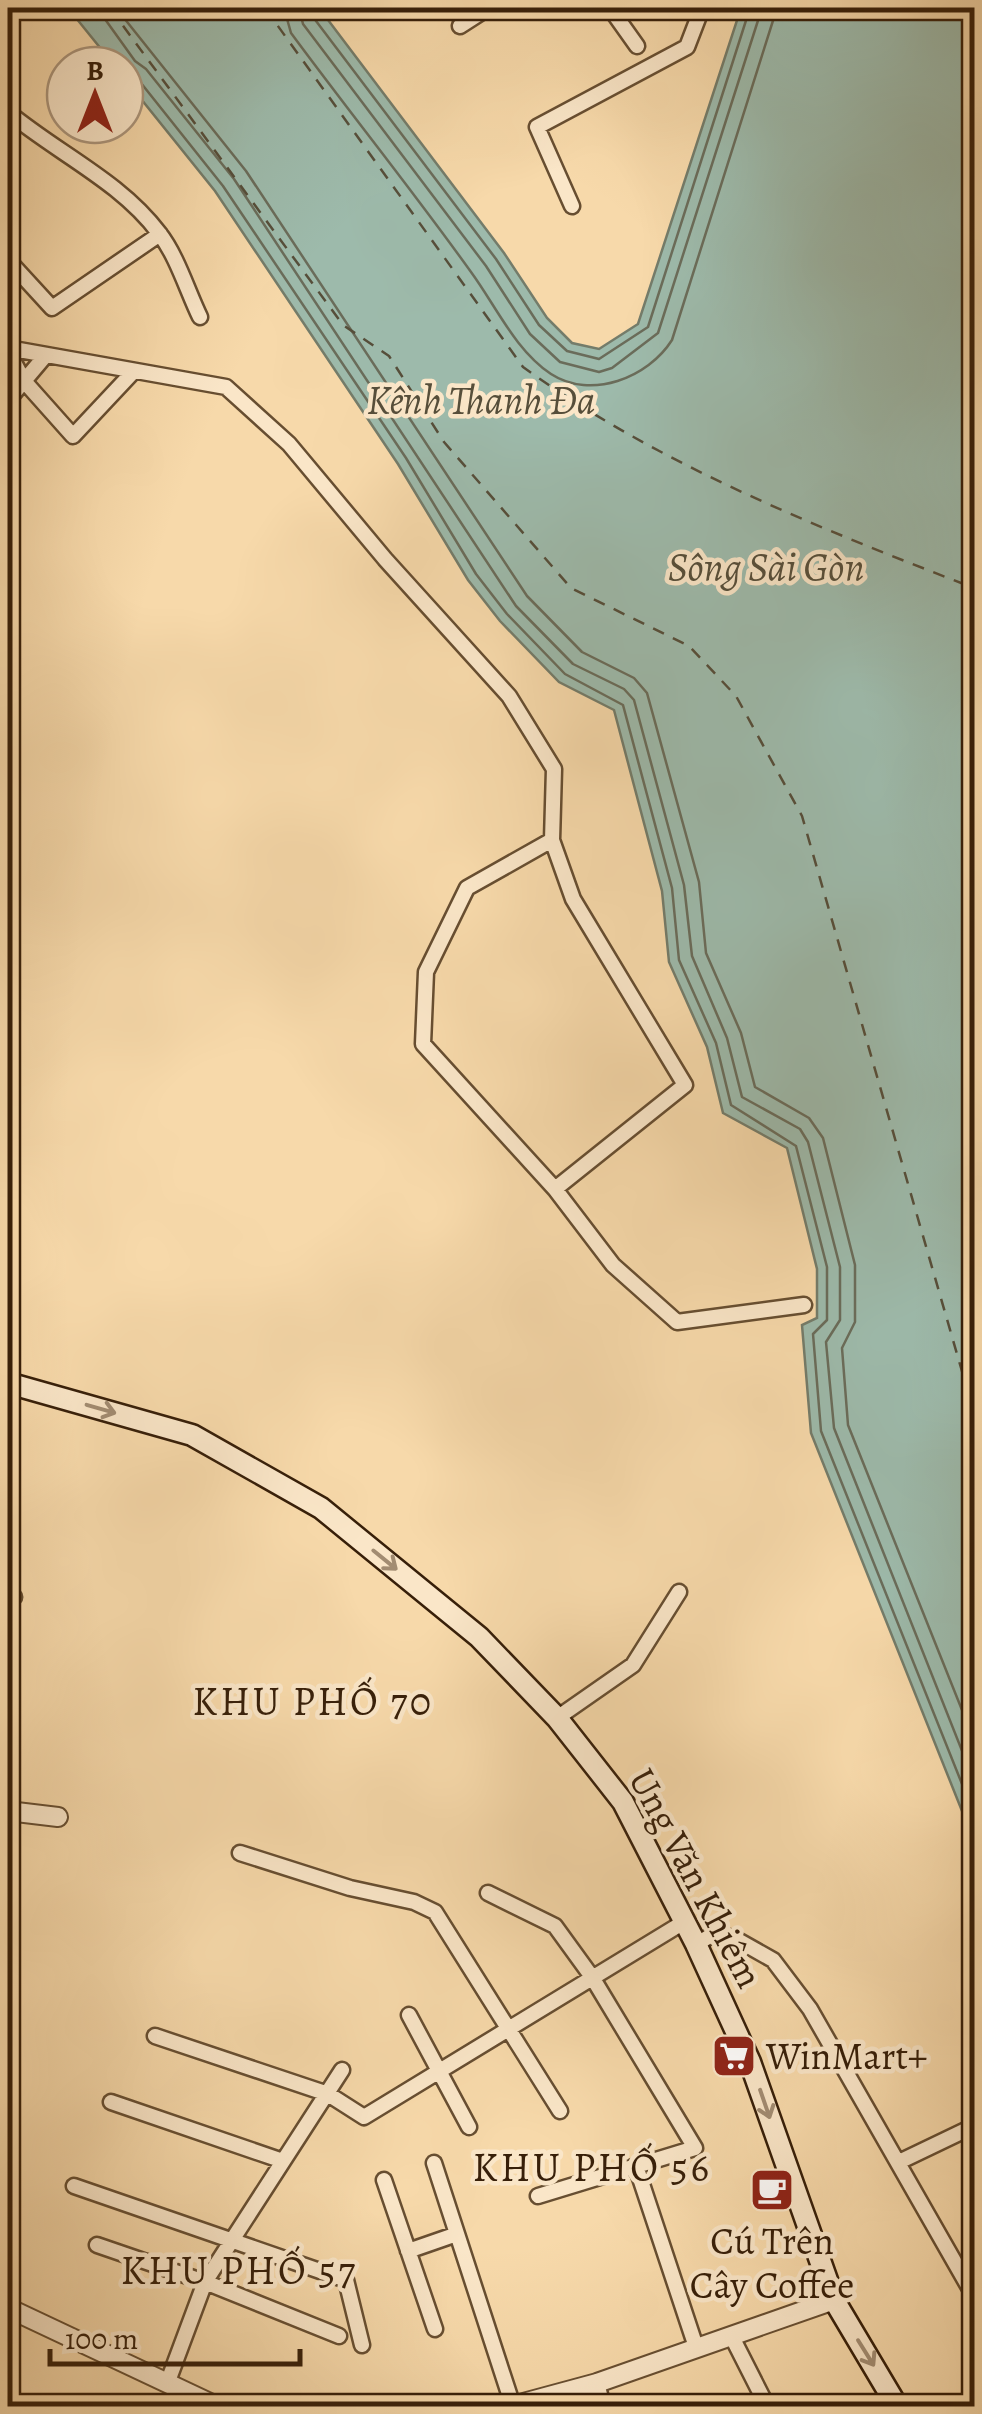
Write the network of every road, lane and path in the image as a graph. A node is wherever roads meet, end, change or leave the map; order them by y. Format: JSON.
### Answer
{"nodes":[{"id":1,"x":488,"y":8,"type":"edge"},
{"id":2,"x":610,"y":8,"type":"edge"},
{"id":3,"x":702,"y":8,"type":"edge"},
{"id":4,"x":460,"y":26,"type":"dead end"},
{"id":5,"x":638,"y":46,"type":"dead end"},
{"id":6,"x":8,"y":112,"type":"edge"},
{"id":7,"x":572,"y":206,"type":"dead end"},
{"id":8,"x":160,"y":234,"type":"junction"},
{"id":9,"x":8,"y":260,"type":"edge"},
{"id":10,"x":200,"y":317,"type":"dead end"},
{"id":11,"x":8,"y":349,"type":"edge"},
{"id":12,"x":46,"y":354,"type":"junction"},
{"id":13,"x":134,"y":370,"type":"junction"},
{"id":14,"x":24,"y":381,"type":"junction"},
{"id":15,"x":8,"y":400,"type":"edge"},
{"id":16,"x":552,"y":840,"type":"junction"},
{"id":17,"x":555,"y":1189,"type":"junction"},
{"id":18,"x":804,"y":1305,"type":"dead end"},
{"id":19,"x":8,"y":1382,"type":"edge"},
{"id":20,"x":679,"y":1592,"type":"dead end"},
{"id":21,"x":557,"y":1718,"type":"junction"},
{"id":22,"x":8,"y":1811,"type":"edge"},
{"id":23,"x":58,"y":1817,"type":"dead end"},
{"id":24,"x":240,"y":1853,"type":"dead end"},
{"id":25,"x":488,"y":1892,"type":"dead end"},
{"id":26,"x":684,"y":1922,"type":"junction"},
{"id":27,"x":696,"y":1944,"type":"junction"},
{"id":28,"x":592,"y":1976,"type":"junction"},
{"id":29,"x":409,"y":2015,"type":"dead end"},
{"id":30,"x":510,"y":2025,"type":"junction"},
{"id":31,"x":155,"y":2036,"type":"dead end"},
{"id":32,"x":342,"y":2070,"type":"dead end"},
{"id":33,"x":438,"y":2070,"type":"junction"},
{"id":34,"x":328,"y":2094,"type":"junction"},
{"id":35,"x":111,"y":2102,"type":"dead end"},
{"id":36,"x":560,"y":2112,"type":"dead end"},
{"id":37,"x":469,"y":2126,"type":"dead end"},
{"id":38,"x":974,"y":2126,"type":"edge"},
{"id":39,"x":283,"y":2161,"type":"junction"},
{"id":40,"x":900,"y":2161,"type":"junction"},
{"id":41,"x":434,"y":2163,"type":"dead end"},
{"id":42,"x":636,"y":2166,"type":"junction"},
{"id":43,"x":384,"y":2180,"type":"dead end"},
{"id":44,"x":74,"y":2186,"type":"dead end"},
{"id":45,"x":538,"y":2196,"type":"dead end"},
{"id":46,"x":457,"y":2234,"type":"junction"},
{"id":47,"x":232,"y":2238,"type":"junction"},
{"id":48,"x":98,"y":2246,"type":"dead end"},
{"id":49,"x":408,"y":2251,"type":"junction"},
{"id":50,"x":205,"y":2282,"type":"junction"},
{"id":51,"x":974,"y":2296,"type":"edge"},
{"id":52,"x":834,"y":2300,"type":"junction"},
{"id":53,"x":8,"y":2310,"type":"edge"},
{"id":54,"x":435,"y":2329,"type":"dead end"},
{"id":55,"x":339,"y":2336,"type":"dead end"},
{"id":56,"x":732,"y":2337,"type":"junction"},
{"id":57,"x":362,"y":2345,"type":"dead end"},
{"id":58,"x":696,"y":2347,"type":"junction"},
{"id":59,"x":597,"y":2383,"type":"junction"},
{"id":60,"x":168,"y":2384,"type":"junction"},
{"id":61,"x":216,"y":2406,"type":"edge"},
{"id":62,"x":512,"y":2406,"type":"edge"},
{"id":63,"x":603,"y":2406,"type":"edge"},
{"id":64,"x":768,"y":2406,"type":"edge"},
{"id":65,"x":897,"y":2406,"type":"edge"}],
"edges":[{"from":1,"to":4,"type":"street"},
{"from":2,"to":5,"type":"street"},
{"from":3,"to":7,"type":"street"},
{"from":6,"to":8,"type":"street"},
{"from":8,"to":9,"type":"street"},
{"from":8,"to":10,"type":"street"},
{"from":11,"to":12,"type":"street"},
{"from":11,"to":14,"type":"street"},
{"from":12,"to":13,"type":"street"},
{"from":12,"to":14,"type":"street"},
{"from":13,"to":14,"type":"street"},
{"from":13,"to":16,"type":"street"},
{"from":14,"to":15,"type":"street"},
{"from":16,"to":17,"type":"street"},
{"from":16,"to":17,"type":"street"},
{"from":17,"to":18,"type":"street"},
{"from":19,"to":21,"type":"main road","name":"Ung Văn Khiêm","one_way":true},
{"from":20,"to":21,"type":"street"},
{"from":21,"to":26,"type":"main road","name":"Ung Văn Khiêm"},
{"from":22,"to":23,"type":"street"},
{"from":24,"to":30,"type":"street"},
{"from":25,"to":28,"type":"street"},
{"from":26,"to":27,"type":"main road","name":"Ung Văn Khiêm"},
{"from":26,"to":28,"type":"street"},
{"from":27,"to":40,"type":"street"},
{"from":27,"to":52,"type":"main road","name":"Ung Văn Khiêm","one_way":true},
{"from":28,"to":30,"type":"street"},
{"from":28,"to":42,"type":"street"},
{"from":29,"to":33,"type":"street"},
{"from":30,"to":33,"type":"street"},
{"from":30,"to":36,"type":"street"},
{"from":31,"to":34,"type":"street"},
{"from":32,"to":34,"type":"street"},
{"from":33,"to":34,"type":"street"},
{"from":33,"to":37,"type":"street"},
{"from":34,"to":39,"type":"street"},
{"from":35,"to":39,"type":"street"},
{"from":38,"to":40,"type":"street"},
{"from":39,"to":47,"type":"street"},
{"from":40,"to":51,"type":"street"},
{"from":41,"to":46,"type":"street"},
{"from":42,"to":45,"type":"street"},
{"from":42,"to":58,"type":"street"},
{"from":43,"to":49,"type":"street"},
{"from":44,"to":47,"type":"street"},
{"from":46,"to":49,"type":"street"},
{"from":46,"to":62,"type":"street"},
{"from":47,"to":50,"type":"street"},
{"from":47,"to":57,"type":"street"},
{"from":48,"to":50,"type":"street"},
{"from":49,"to":54,"type":"street"},
{"from":50,"to":55,"type":"street"},
{"from":50,"to":60,"type":"street"},
{"from":52,"to":56,"type":"street"},
{"from":52,"to":65,"type":"main road","name":"Ung Văn Khiêm","one_way":true},
{"from":53,"to":60,"type":"street"},
{"from":56,"to":58,"type":"street"},
{"from":56,"to":64,"type":"street"},
{"from":58,"to":59,"type":"street"},
{"from":59,"to":62,"type":"street"},
{"from":59,"to":63,"type":"street"},
{"from":60,"to":61,"type":"street"}]}
